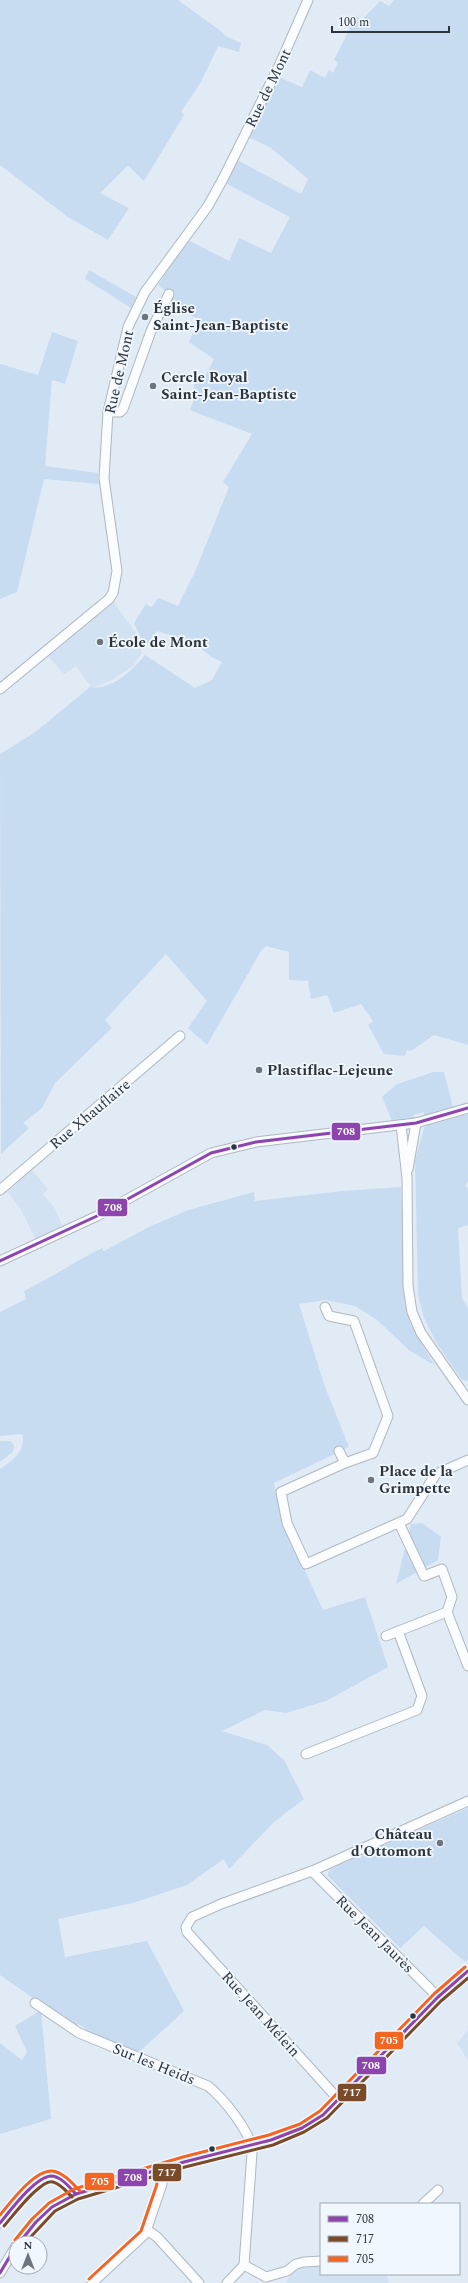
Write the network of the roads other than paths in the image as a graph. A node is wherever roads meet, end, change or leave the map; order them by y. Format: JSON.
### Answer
{"nodes":[{"id":1,"x":308,"y":0,"type":"edge"},
{"id":2,"x":169,"y":294,"type":"dead end"},
{"id":3,"x":108,"y":412,"type":"junction"},
{"id":4,"x":0,"y":689,"type":"edge"},
{"id":5,"x":180,"y":1036,"type":"dead end"},
{"id":6,"x":468,"y":1108,"type":"edge"},
{"id":7,"x":416,"y":1123,"type":"junction"},
{"id":8,"x":401,"y":1125,"type":"junction"},
{"id":9,"x":407,"y":1178,"type":"junction"},
{"id":10,"x":0,"y":1190,"type":"edge"},
{"id":11,"x":0,"y":1261,"type":"edge"},
{"id":12,"x":325,"y":1307,"type":"dead end"},
{"id":13,"x":464,"y":1386,"type":"edge"},
{"id":14,"x":468,"y":1400,"type":"edge"},
{"id":15,"x":339,"y":1452,"type":"dead end"},
{"id":16,"x":468,"y":1460,"type":"edge"},
{"id":17,"x":345,"y":1463,"type":"junction"},
{"id":18,"x":398,"y":1522,"type":"junction"},
{"id":19,"x":447,"y":1612,"type":"junction"},
{"id":20,"x":398,"y":1631,"type":"junction"},
{"id":21,"x":386,"y":1636,"type":"dead end"},
{"id":22,"x":468,"y":1666,"type":"edge"},
{"id":23,"x":306,"y":1754,"type":"dead end"},
{"id":24,"x":468,"y":1801,"type":"edge"},
{"id":25,"x":312,"y":1871,"type":"junction"},
{"id":26,"x":468,"y":1971,"type":"edge"},
{"id":27,"x":438,"y":1997,"type":"junction"},
{"id":28,"x":35,"y":2003,"type":"dead end"},
{"id":29,"x":339,"y":2100,"type":"junction"},
{"id":30,"x":252,"y":2146,"type":"junction"},
{"id":31,"x":160,"y":2170,"type":"junction"},
{"id":32,"x":438,"y":2190,"type":"dead end"},
{"id":33,"x":76,"y":2194,"type":"junction"},
{"id":34,"x":424,"y":2203,"type":"edge"},
{"id":35,"x":0,"y":2223,"type":"edge"},
{"id":36,"x":147,"y":2230,"type":"junction"},
{"id":37,"x":25,"y":2235,"type":"edge"},
{"id":38,"x":8,"y":2259,"type":"edge"},
{"id":39,"x":320,"y":2261,"type":"edge"},
{"id":40,"x":244,"y":2265,"type":"junction"},
{"id":41,"x":0,"y":2272,"type":"edge"},
{"id":42,"x":97,"y":2282,"type":"edge"},
{"id":43,"x":199,"y":2283,"type":"edge"},
{"id":44,"x":227,"y":2283,"type":"edge"}],
"edges":[{"from":1,"to":3,"type":"street","name":"Rue de Mont"},
{"from":2,"to":3,"type":"street"},
{"from":3,"to":4,"type":"street","name":"Rue de Mont"},
{"from":5,"to":10,"type":"street","name":"Rue Xhauflaire"},
{"from":6,"to":7,"type":"street"},
{"from":7,"to":8,"type":"street"},
{"from":7,"to":9,"type":"street"},
{"from":8,"to":9,"type":"street"},
{"from":8,"to":11,"type":"street"},
{"from":9,"to":13,"type":"street"},
{"from":12,"to":17,"type":"street"},
{"from":13,"to":14,"type":"street"},
{"from":15,"to":17,"type":"street"},
{"from":16,"to":18,"type":"street"},
{"from":17,"to":18,"type":"street"},
{"from":18,"to":19,"type":"street"},
{"from":19,"to":20,"type":"street"},
{"from":19,"to":22,"type":"street"},
{"from":20,"to":21,"type":"street"},
{"from":20,"to":23,"type":"street"},
{"from":24,"to":25,"type":"street"},
{"from":25,"to":27,"type":"street","name":"Rue Jean Jaurès"},
{"from":25,"to":29,"type":"street","name":"Rue Jean Mélein"},
{"from":26,"to":27,"type":"street"},
{"from":27,"to":29,"type":"street"},
{"from":28,"to":30,"type":"street","name":"Sur les Heids"},
{"from":29,"to":30,"type":"street"},
{"from":30,"to":31,"type":"street"},
{"from":30,"to":40,"type":"street"},
{"from":31,"to":33,"type":"street"},
{"from":31,"to":36,"type":"street"},
{"from":32,"to":34,"type":"street"},
{"from":33,"to":35,"type":"street"},
{"from":33,"to":37,"type":"street"},
{"from":36,"to":42,"type":"street"},
{"from":36,"to":43,"type":"street"},
{"from":38,"to":41,"type":"street"},
{"from":39,"to":40,"type":"street"},
{"from":40,"to":44,"type":"street"}]}
